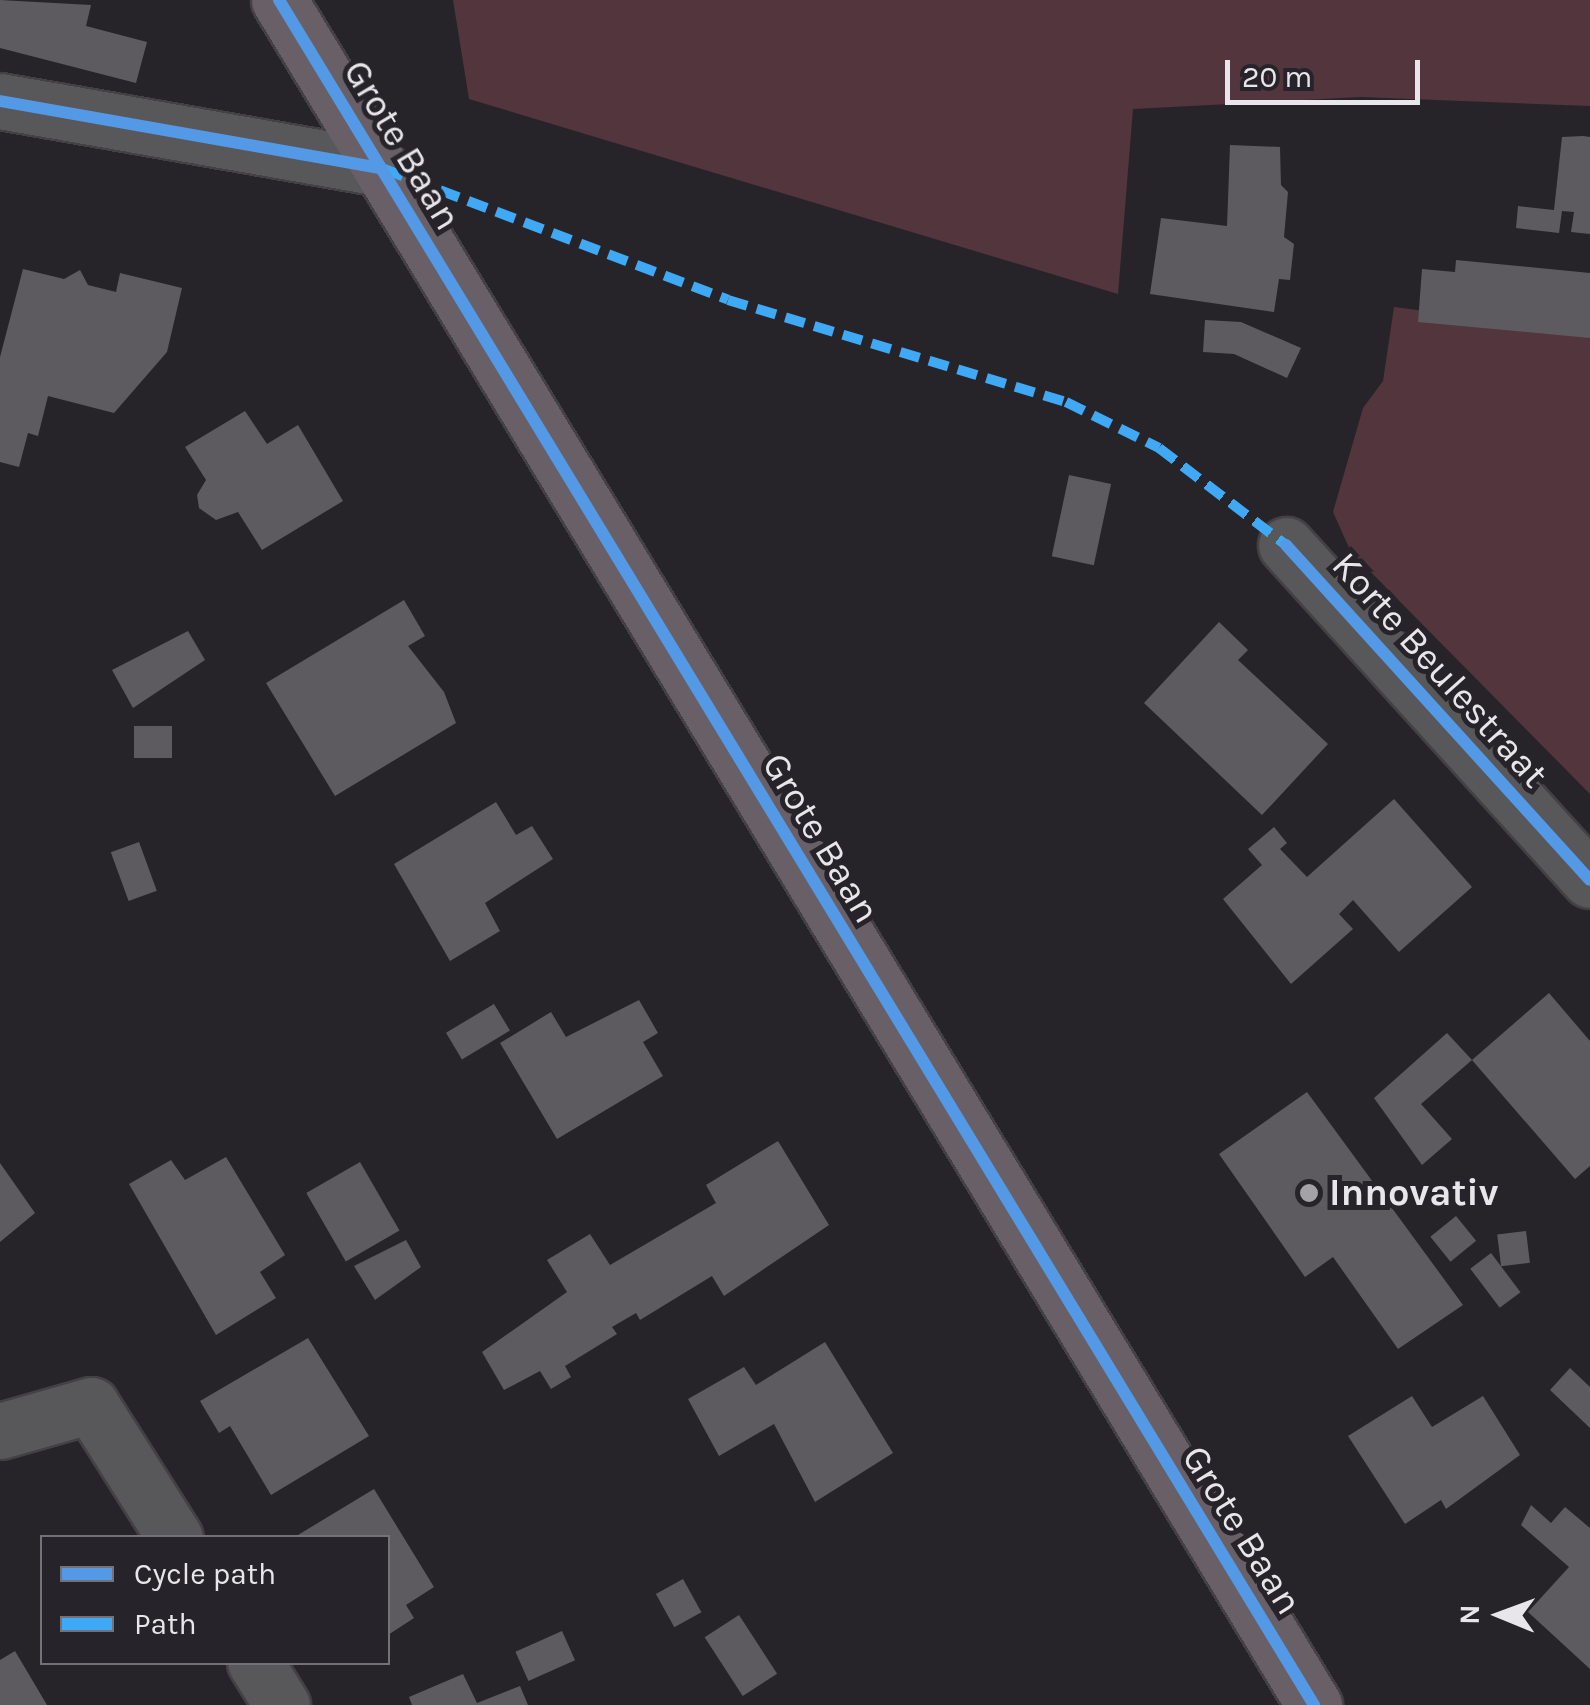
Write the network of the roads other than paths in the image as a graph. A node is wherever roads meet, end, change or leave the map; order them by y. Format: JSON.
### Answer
{"nodes":[{"id":1,"x":279,"y":0,"type":"edge"},
{"id":2,"x":0,"y":101,"type":"edge"},
{"id":3,"x":381,"y":168,"type":"junction"},
{"id":4,"x":1286,"y":544,"type":"dead end"},
{"id":5,"x":1590,"y":880,"type":"edge"},
{"id":6,"x":0,"y":1431,"type":"edge"},
{"id":7,"x":173,"y":1535,"type":"edge"},
{"id":8,"x":257,"y":1665,"type":"edge"},
{"id":9,"x":282,"y":1705,"type":"edge"},
{"id":10,"x":1314,"y":1705,"type":"edge"}],
"edges":[{"from":1,"to":3,"type":"main road","name":"Grote Baan"},
{"from":2,"to":3,"type":"street"},
{"from":3,"to":10,"type":"main road","name":"Grote Baan"},
{"from":4,"to":5,"type":"street","name":"Korte Beulestraat"},
{"from":6,"to":7,"type":"street"},
{"from":8,"to":9,"type":"street"}]}
